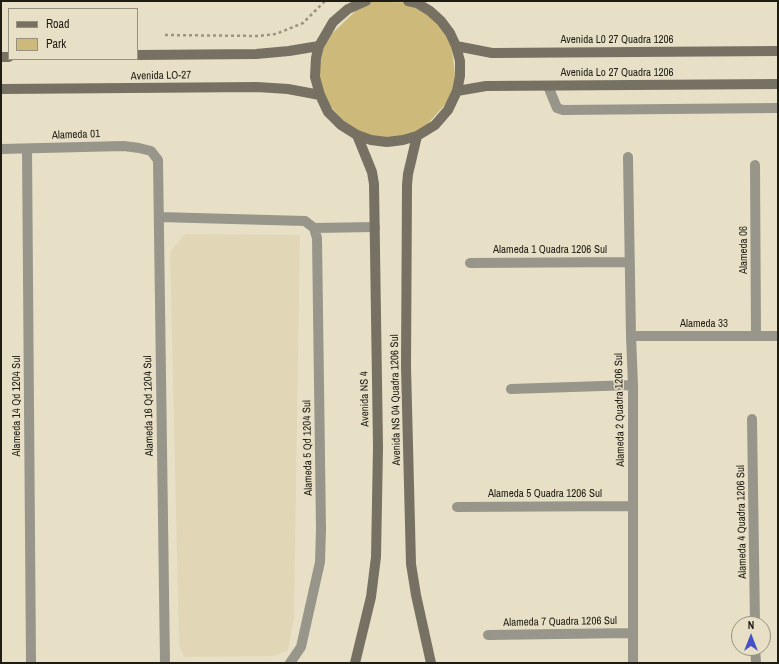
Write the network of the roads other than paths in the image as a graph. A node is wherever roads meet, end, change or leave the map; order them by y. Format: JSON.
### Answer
{"nodes":[{"id":1,"x":366,"y":1,"type":"edge"},
{"id":2,"x":413,"y":2,"type":"edge"},
{"id":3,"x":319,"y":46,"type":"junction"},
{"id":4,"x":456,"y":46,"type":"junction"},
{"id":5,"x":778,"y":51,"type":"edge"},
{"id":6,"x":138,"y":55,"type":"edge"},
{"id":7,"x":778,"y":84,"type":"edge"},
{"id":8,"x":548,"y":86,"type":"junction"},
{"id":9,"x":1,"y":90,"type":"edge"},
{"id":10,"x":457,"y":91,"type":"junction"},
{"id":11,"x":320,"y":95,"type":"junction"},
{"id":12,"x":778,"y":108,"type":"edge"},
{"id":13,"x":357,"y":135,"type":"junction"},
{"id":14,"x":417,"y":136,"type":"junction"},
{"id":15,"x":1,"y":149,"type":"edge"},
{"id":16,"x":28,"y":149,"type":"junction"},
{"id":17,"x":152,"y":151,"type":"joint"},
{"id":18,"x":628,"y":157,"type":"dead end"},
{"id":19,"x":755,"y":165,"type":"dead end"},
{"id":20,"x":159,"y":217,"type":"junction"},
{"id":21,"x":375,"y":227,"type":"junction"},
{"id":22,"x":314,"y":228,"type":"junction"},
{"id":23,"x":630,"y":262,"type":"junction"},
{"id":24,"x":470,"y":263,"type":"dead end"},
{"id":25,"x":631,"y":336,"type":"junction"},
{"id":26,"x":756,"y":336,"type":"junction"},
{"id":27,"x":778,"y":336,"type":"edge"},
{"id":28,"x":633,"y":385,"type":"junction"},
{"id":29,"x":511,"y":389,"type":"dead end"},
{"id":30,"x":752,"y":419,"type":"dead end"},
{"id":31,"x":632,"y":506,"type":"junction"},
{"id":32,"x":457,"y":507,"type":"dead end"},
{"id":33,"x":755,"y":616,"type":"edge"},
{"id":34,"x":632,"y":633,"type":"junction"},
{"id":35,"x":488,"y":635,"type":"dead end"},
{"id":36,"x":30,"y":663,"type":"edge"},
{"id":37,"x":165,"y":663,"type":"edge"},
{"id":38,"x":290,"y":663,"type":"edge"},
{"id":39,"x":355,"y":663,"type":"edge"},
{"id":40,"x":431,"y":663,"type":"edge"},
{"id":41,"x":633,"y":663,"type":"edge"}],
"edges":[{"from":1,"to":3,"type":"main road"},
{"from":2,"to":4,"type":"main road"},
{"from":3,"to":6,"type":"main road","name":"Avenida LO-27"},
{"from":3,"to":11,"type":"main road"},
{"from":4,"to":5,"type":"main road","name":"Avenida L0 27 Quadra 1206"},
{"from":4,"to":10,"type":"main road"},
{"from":7,"to":8,"type":"main road","name":"Avenida Lo 27 Quadra 1206"},
{"from":8,"to":10,"type":"main road","name":"Avenida Lo 27 Quadra 1206"},
{"from":8,"to":12,"type":"street"},
{"from":9,"to":11,"type":"main road","name":"Avenida LO-27"},
{"from":10,"to":14,"type":"main road"},
{"from":11,"to":13,"type":"main road"},
{"from":13,"to":14,"type":"main road"},
{"from":13,"to":21,"type":"main road","name":"Avenida NS 4"},
{"from":14,"to":40,"type":"main road","name":"Avenida NS 04 Quadra 1206 Sul"},
{"from":15,"to":16,"type":"street","name":"Alameda 01"},
{"from":16,"to":17,"type":"street","name":"Alameda 01"},
{"from":16,"to":36,"type":"street","name":"Alameda 14 Qd 1204 Sul"},
{"from":17,"to":20,"type":"street","name":"Alameda 16 Qd 1204 Sul"},
{"from":18,"to":23,"type":"street","name":"Alameda 2 Quadra 1206 Sul"},
{"from":19,"to":26,"type":"street","name":"Alameda 06"},
{"from":20,"to":22,"type":"street"},
{"from":20,"to":37,"type":"street","name":"Alameda 16 Qd 1204 Sul"},
{"from":21,"to":22,"type":"street"},
{"from":21,"to":39,"type":"main road","name":"Avenida NS 4"},
{"from":22,"to":38,"type":"street","name":"Alameda 5 Qd 1204 Sul"},
{"from":23,"to":24,"type":"street","name":"Alameda 1 Quadra 1206 Sul"},
{"from":23,"to":25,"type":"street","name":"Alameda 2 Quadra 1206 Sul"},
{"from":25,"to":26,"type":"street","name":"Alameda 33"},
{"from":25,"to":28,"type":"street","name":"Alameda 2 Quadra 1206 Sul"},
{"from":26,"to":27,"type":"street","name":"Alameda 33"},
{"from":28,"to":29,"type":"street"},
{"from":28,"to":31,"type":"street","name":"Alameda 2 Quadra 1206 Sul"},
{"from":30,"to":33,"type":"street","name":"Alameda 4 Quadra 1206 Sul"},
{"from":31,"to":32,"type":"street","name":"Alameda 5 Quadra 1206 Sul"},
{"from":31,"to":34,"type":"street","name":"Alameda 2 Quadra 1206 Sul"},
{"from":34,"to":35,"type":"street","name":"Alameda 7 Quadra 1206 Sul"},
{"from":34,"to":41,"type":"street","name":"Alameda 2 Quadra 1206 Sul"}]}
